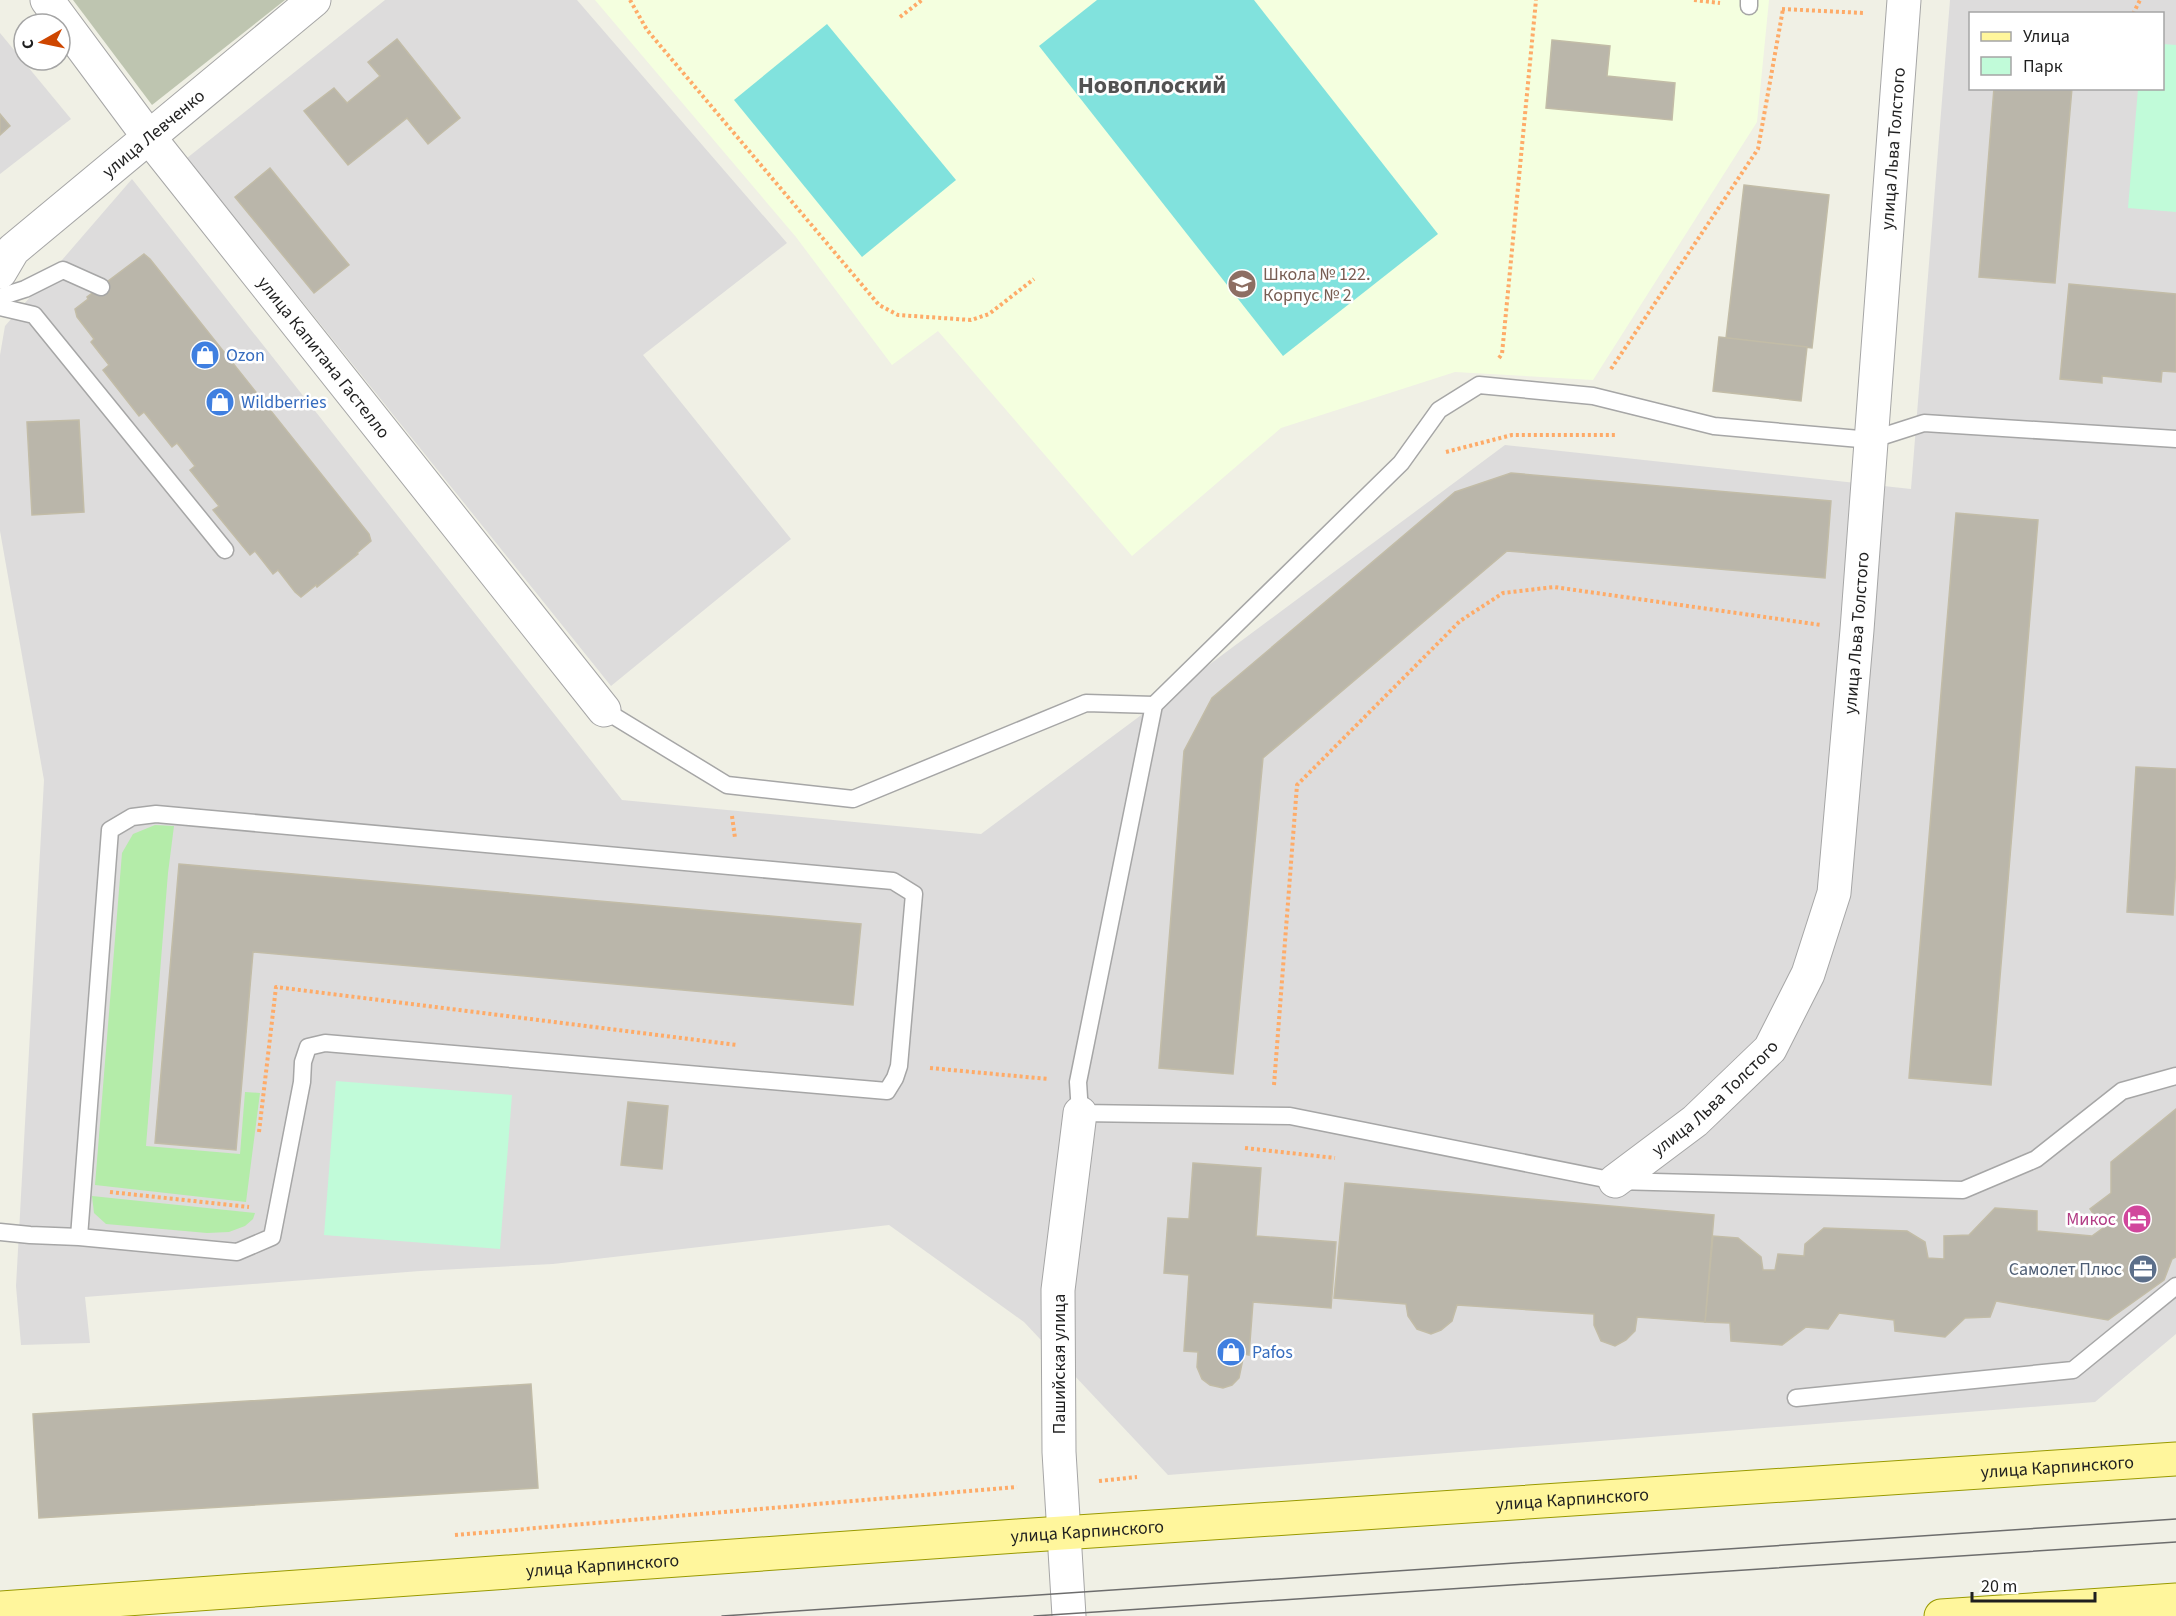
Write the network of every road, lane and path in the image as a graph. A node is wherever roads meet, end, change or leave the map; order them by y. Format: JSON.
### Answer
{"nodes":[{"id":1,"x":47,"y":0,"type":"edge"},
{"id":2,"x":314,"y":0,"type":"edge"},
{"id":3,"x":630,"y":0,"type":"edge"},
{"id":4,"x":921,"y":0,"type":"edge"},
{"id":5,"x":1536,"y":0,"type":"edge"},
{"id":6,"x":1904,"y":0,"type":"edge"},
{"id":7,"x":1776,"y":9,"type":"dead end"},
{"id":8,"x":1783,"y":9,"type":"junction"},
{"id":9,"x":1850,"y":12,"type":"dead end"},
{"id":10,"x":900,"y":17,"type":"dead end"},
{"id":11,"x":148,"y":136,"type":"junction"},
{"id":12,"x":0,"y":272,"type":"edge"},
{"id":13,"x":1034,"y":279,"type":"dead end"},
{"id":14,"x":101,"y":286,"type":"dead end"},
{"id":15,"x":0,"y":297,"type":"edge"},
{"id":16,"x":0,"y":307,"type":"edge"},
{"id":17,"x":1479,"y":385,"type":"junction"},
{"id":18,"x":1593,"y":396,"type":"junction"},
{"id":19,"x":1627,"y":435,"type":"dead end"},
{"id":20,"x":2176,"y":439,"type":"edge"},
{"id":21,"x":1871,"y":440,"type":"junction"},
{"id":22,"x":1401,"y":463,"type":"junction"},
{"id":23,"x":225,"y":550,"type":"dead end"},
{"id":24,"x":1857,"y":630,"type":"junction"},
{"id":25,"x":1154,"y":705,"type":"junction"},
{"id":26,"x":604,"y":710,"type":"joint"},
{"id":27,"x":728,"y":785,"type":"junction"},
{"id":28,"x":739,"y":867,"type":"junction"},
{"id":29,"x":2176,"y":1076,"type":"edge"},
{"id":30,"x":1080,"y":1113,"type":"junction"},
{"id":31,"x":1272,"y":1115,"type":"junction"},
{"id":32,"x":1615,"y":1181,"type":"junction"},
{"id":33,"x":0,"y":1232,"type":"edge"},
{"id":34,"x":79,"y":1236,"type":"junction"},
{"id":35,"x":2176,"y":1286,"type":"edge"},
{"id":36,"x":1796,"y":1398,"type":"dead end"},
{"id":37,"x":2176,"y":1459,"type":"edge"},
{"id":38,"x":1137,"y":1477,"type":"dead end"},
{"id":39,"x":1095,"y":1481,"type":"dead end"},
{"id":40,"x":1017,"y":1487,"type":"dead end"},
{"id":41,"x":1065,"y":1533,"type":"junction"},
{"id":42,"x":446,"y":1535,"type":"dead end"},
{"id":43,"x":2176,"y":1600,"type":"edge"},
{"id":44,"x":0,"y":1608,"type":"edge"},
{"id":45,"x":1069,"y":1616,"type":"edge"},
{"id":46,"x":1941,"y":1616,"type":"edge"}],
"edges":[{"from":1,"to":11,"type":"street","name":"улица Капитана Гастелло"},
{"from":2,"to":11,"type":"street","name":"улица Левченко"},
{"from":3,"to":13,"type":"path"},
{"from":4,"to":10,"type":"path"},
{"from":5,"to":17,"type":"path"},
{"from":6,"to":21,"type":"street","name":"улица Льва Толстого"},
{"from":7,"to":8,"type":"path"},
{"from":8,"to":9,"type":"path"},
{"from":8,"to":18,"type":"path"},
{"from":11,"to":12,"type":"street","name":"улица Левченко"},
{"from":11,"to":26,"type":"street","name":"улица Капитана Гастелло"},
{"from":14,"to":15,"type":"lane"},
{"from":16,"to":23,"type":"lane"},
{"from":17,"to":18,"type":"lane"},
{"from":17,"to":22,"type":"lane"},
{"from":18,"to":21,"type":"lane"},
{"from":19,"to":22,"type":"path"},
{"from":20,"to":21,"type":"lane"},
{"from":21,"to":24,"type":"street","name":"улица Льва Толстого"},
{"from":22,"to":25,"type":"lane"},
{"from":24,"to":31,"type":"path"},
{"from":24,"to":32,"type":"street","name":"улица Льва Толстого"},
{"from":25,"to":27,"type":"lane"},
{"from":25,"to":30,"type":"lane"},
{"from":26,"to":27,"type":"lane"},
{"from":27,"to":28,"type":"path"},
{"from":28,"to":34,"type":"lane"},
{"from":28,"to":34,"type":"lane"},
{"from":29,"to":32,"type":"lane"},
{"from":30,"to":31,"type":"lane"},
{"from":30,"to":41,"type":"street","name":"Пашийская улица"},
{"from":31,"to":32,"type":"lane"},
{"from":33,"to":34,"type":"lane"},
{"from":35,"to":36,"type":"lane"},
{"from":37,"to":41,"type":"main road","name":"улица Карпинского"},
{"from":38,"to":39,"type":"path"},
{"from":40,"to":42,"type":"path"},
{"from":41,"to":44,"type":"main road","name":"улица Карпинского"},
{"from":41,"to":45,"type":"street","name":"Пашийская улица"},
{"from":43,"to":46,"type":"main road"}]}
